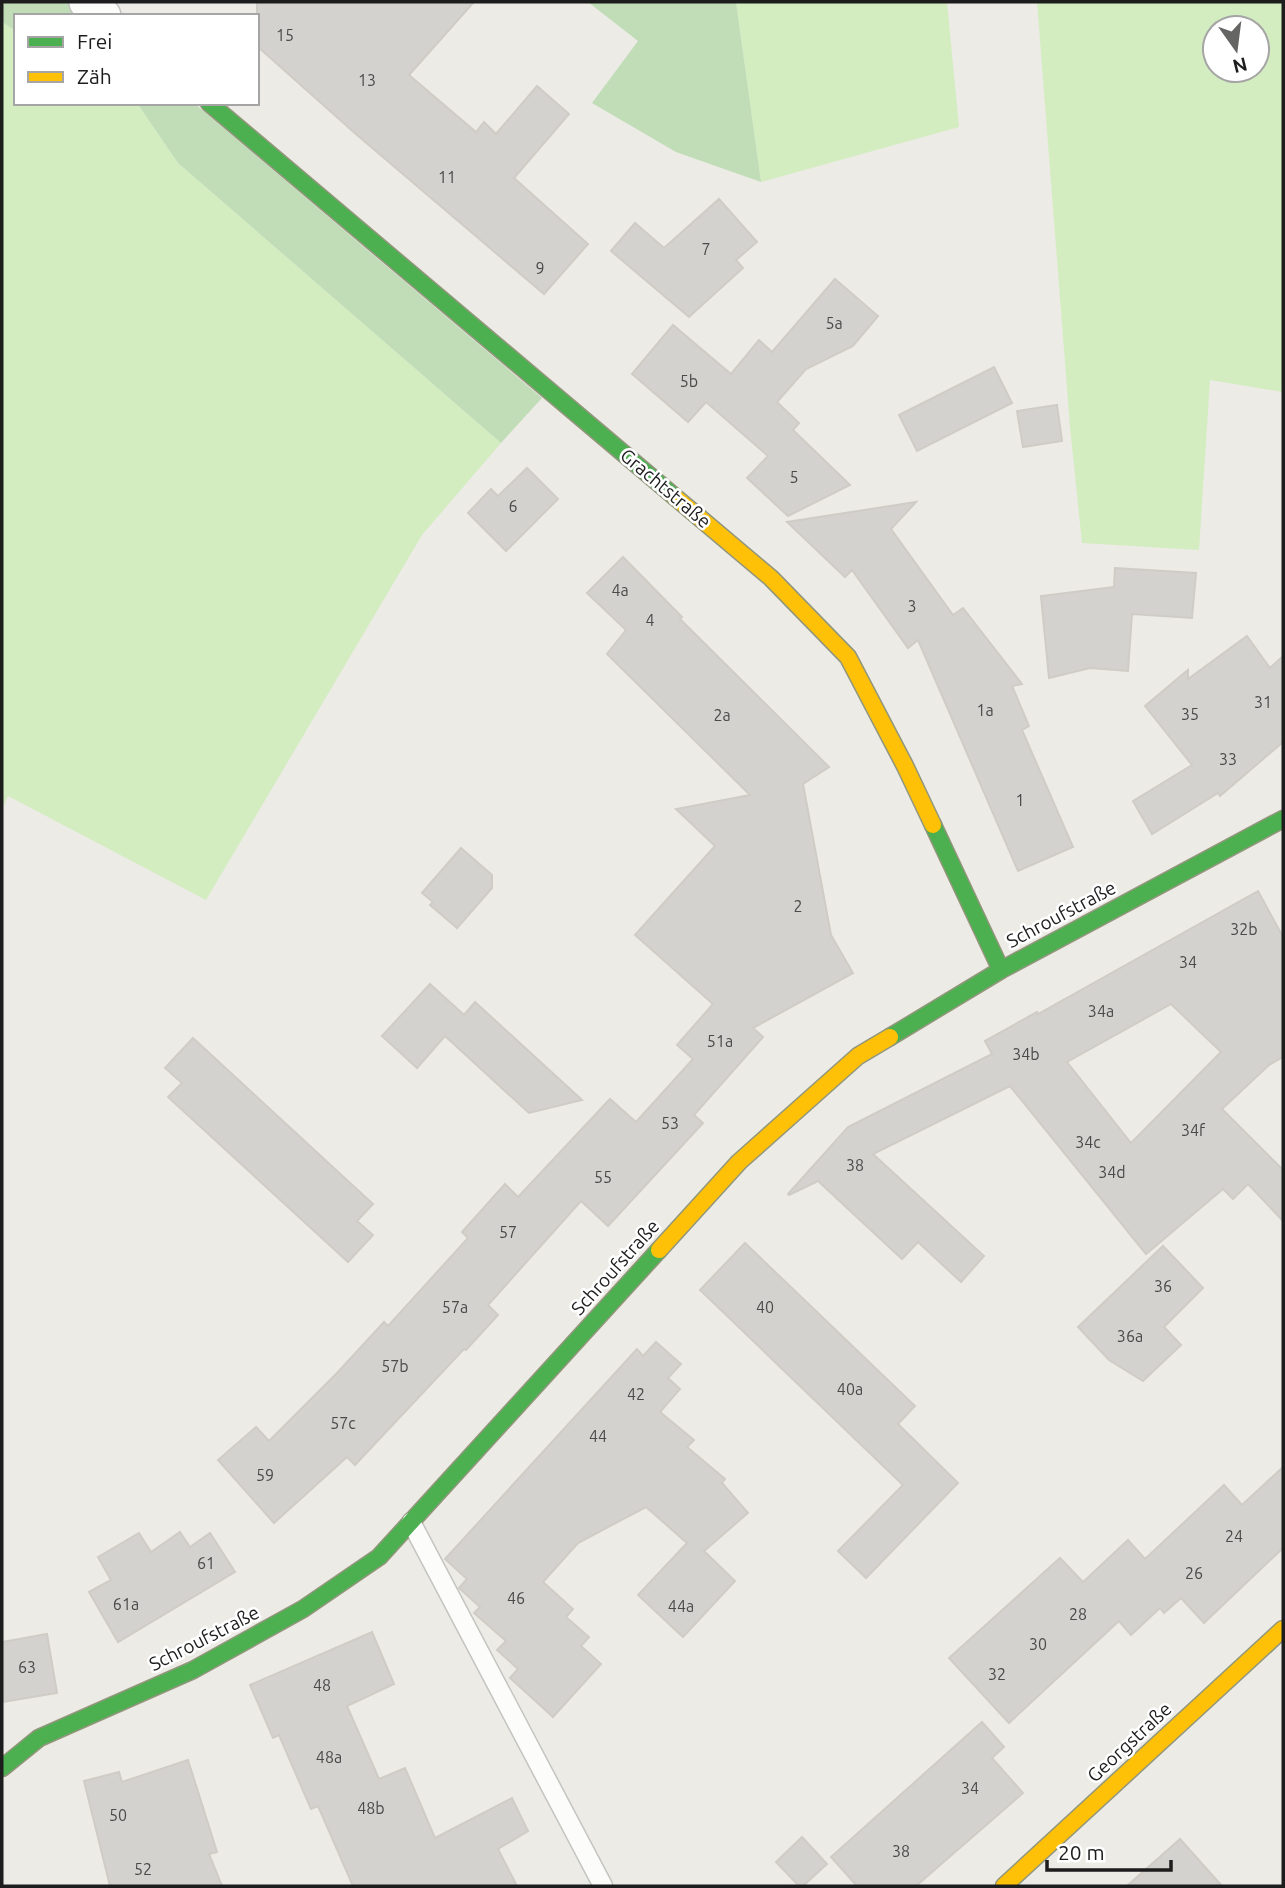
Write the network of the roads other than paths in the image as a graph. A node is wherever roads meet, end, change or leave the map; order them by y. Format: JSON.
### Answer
{"nodes":[{"id":1,"x":87,"y":2,"type":"edge"},
{"id":2,"x":101,"y":14,"type":"edge"},
{"id":3,"x":211,"y":105,"type":"edge"},
{"id":4,"x":1283,"y":819,"type":"edge"},
{"id":5,"x":1001,"y":970,"type":"junction"},
{"id":6,"x":411,"y":1522,"type":"junction"},
{"id":7,"x":1283,"y":1629,"type":"edge"},
{"id":8,"x":2,"y":1768,"type":"edge"},
{"id":9,"x":603,"y":1886,"type":"edge"},
{"id":10,"x":1004,"y":1886,"type":"edge"}],
"edges":[{"from":1,"to":2,"type":"street"},
{"from":3,"to":5,"type":"street","name":"Grachtstraße"},
{"from":4,"to":5,"type":"street","name":"Schroufstraße"},
{"from":5,"to":6,"type":"street","name":"Schroufstraße"},
{"from":6,"to":8,"type":"street","name":"Schroufstraße"},
{"from":6,"to":9,"type":"lane"},
{"from":7,"to":10,"type":"street","name":"Georgstraße"}]}
